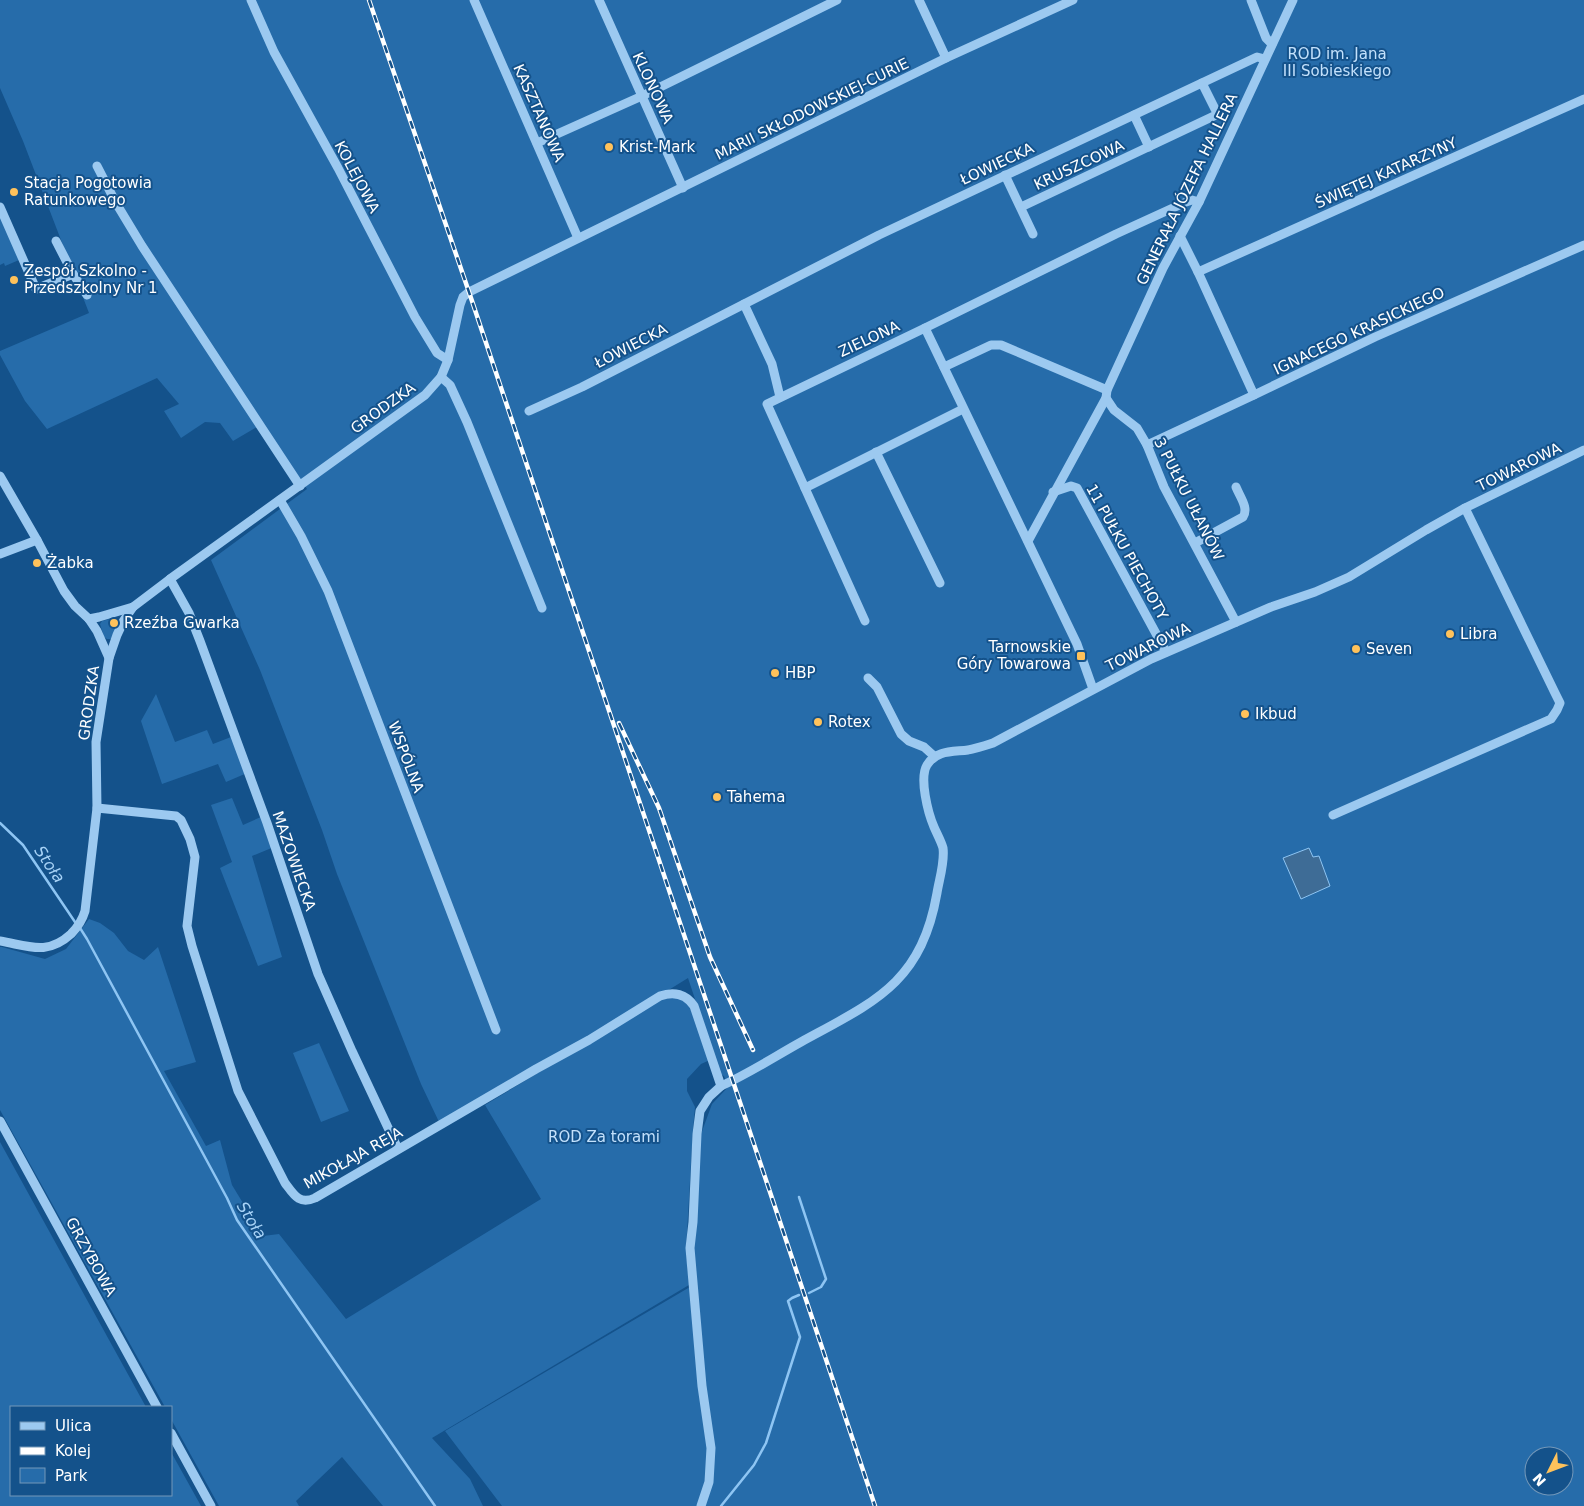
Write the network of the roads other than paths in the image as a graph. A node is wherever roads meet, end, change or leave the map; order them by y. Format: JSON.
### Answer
{"nodes":[{"id":1,"x":251,"y":0,"type":"edge"},
{"id":2,"x":474,"y":0,"type":"edge"},
{"id":3,"x":598,"y":0,"type":"edge"},
{"id":4,"x":837,"y":0,"type":"edge"},
{"id":5,"x":919,"y":0,"type":"edge"},
{"id":6,"x":1073,"y":0,"type":"edge"},
{"id":7,"x":1251,"y":0,"type":"edge"},
{"id":8,"x":1293,"y":0,"type":"edge"},
{"id":9,"x":1272,"y":44,"type":"junction"},
{"id":10,"x":946,"y":58,"type":"junction"},
{"id":11,"x":1266,"y":58,"type":"junction"},
{"id":12,"x":1202,"y":83,"type":"junction"},
{"id":13,"x":642,"y":96,"type":"junction"},
{"id":14,"x":1584,"y":99,"type":"edge"},
{"id":15,"x":1134,"y":115,"type":"junction"},
{"id":16,"x":537,"y":143,"type":"junction"},
{"id":17,"x":1149,"y":147,"type":"junction"},
{"id":18,"x":96,"y":166,"type":"dead end"},
{"id":19,"x":1005,"y":175,"type":"junction"},
{"id":20,"x":684,"y":188,"type":"junction"},
{"id":21,"x":1199,"y":202,"type":"junction"},
{"id":22,"x":0,"y":207,"type":"edge"},
{"id":23,"x":1021,"y":207,"type":"junction"},
{"id":24,"x":1033,"y":234,"type":"dead end"},
{"id":25,"x":1180,"y":236,"type":"junction"},
{"id":26,"x":578,"y":238,"type":"junction"},
{"id":27,"x":56,"y":241,"type":"dead end"},
{"id":28,"x":1584,"y":245,"type":"edge"},
{"id":29,"x":1198,"y":272,"type":"junction"},
{"id":30,"x":73,"y":274,"type":"junction"},
{"id":31,"x":87,"y":295,"type":"dead end"},
{"id":32,"x":744,"y":304,"type":"junction"},
{"id":33,"x":925,"y":328,"type":"junction"},
{"id":34,"x":448,"y":360,"type":"junction"},
{"id":35,"x":944,"y":368,"type":"junction"},
{"id":36,"x":441,"y":377,"type":"junction"},
{"id":37,"x":1107,"y":394,"type":"junction"},
{"id":38,"x":1254,"y":395,"type":"junction"},
{"id":39,"x":780,"y":397,"type":"junction"},
{"id":40,"x":963,"y":408,"type":"junction"},
{"id":41,"x":529,"y":412,"type":"dead end"},
{"id":42,"x":1147,"y":445,"type":"junction"},
{"id":43,"x":1584,"y":450,"type":"edge"},
{"id":44,"x":876,"y":452,"type":"junction"},
{"id":45,"x":0,"y":476,"type":"edge"},
{"id":46,"x":300,"y":486,"type":"junction"},
{"id":47,"x":1236,"y":487,"type":"dead end"},
{"id":48,"x":805,"y":488,"type":"junction"},
{"id":49,"x":1054,"y":492,"type":"junction"},
{"id":50,"x":280,"y":500,"type":"junction"},
{"id":51,"x":1466,"y":508,"type":"junction"},
{"id":52,"x":1030,"y":538,"type":"junction"},
{"id":53,"x":38,"y":540,"type":"junction"},
{"id":54,"x":1195,"y":543,"type":"junction"},
{"id":55,"x":0,"y":554,"type":"edge"},
{"id":56,"x":170,"y":579,"type":"junction"},
{"id":57,"x":940,"y":583,"type":"dead end"},
{"id":58,"x":134,"y":607,"type":"junction"},
{"id":59,"x":542,"y":608,"type":"dead end"},
{"id":60,"x":88,"y":619,"type":"junction"},
{"id":61,"x":865,"y":620,"type":"dead end"},
{"id":62,"x":1236,"y":622,"type":"junction"},
{"id":63,"x":1166,"y":652,"type":"junction"},
{"id":64,"x":109,"y":658,"type":"junction"},
{"id":65,"x":868,"y":678,"type":"dead end"},
{"id":66,"x":1093,"y":689,"type":"junction"},
{"id":67,"x":934,"y":756,"type":"junction"},
{"id":68,"x":97,"y":808,"type":"junction"},
{"id":69,"x":1332,"y":815,"type":"dead end"},
{"id":70,"x":0,"y":941,"type":"edge"},
{"id":71,"x":496,"y":1030,"type":"dead end"},
{"id":72,"x":721,"y":1086,"type":"junction"},
{"id":73,"x":0,"y":1121,"type":"edge"},
{"id":74,"x":398,"y":1149,"type":"junction"},
{"id":75,"x":157,"y":1406,"type":"edge"},
{"id":76,"x":172,"y":1434,"type":"edge"},
{"id":77,"x":211,"y":1506,"type":"edge"},
{"id":78,"x":701,"y":1506,"type":"edge"}],
"edges":[{"from":1,"to":34,"type":"street","name":"KOLEJOWA"},
{"from":2,"to":16,"type":"street","name":"KASZTANOWA"},
{"from":3,"to":13,"type":"street","name":"KLONOWA"},
{"from":4,"to":13,"type":"street"},
{"from":5,"to":10,"type":"street"},
{"from":6,"to":10,"type":"street","name":"MARII SKŁODOWSKIEJ-CURIE"},
{"from":7,"to":9,"type":"street"},
{"from":8,"to":9,"type":"street","name":"GENERAŁA JÓZEFA HALLERA"},
{"from":9,"to":11,"type":"street","name":"GENERAŁA JÓZEFA HALLERA"},
{"from":10,"to":20,"type":"street","name":"MARII SKŁODOWSKIEJ-CURIE"},
{"from":11,"to":12,"type":"street","name":"ŁOWIECKA"},
{"from":11,"to":21,"type":"street","name":"GENERAŁA JÓZEFA HALLERA"},
{"from":12,"to":15,"type":"street","name":"ŁOWIECKA"},
{"from":12,"to":17,"type":"street","name":"KRUSZCOWA"},
{"from":13,"to":16,"type":"street"},
{"from":13,"to":20,"type":"street","name":"KLONOWA"},
{"from":14,"to":29,"type":"street","name":"ŚWIĘTEJ KATARZYNY"},
{"from":15,"to":17,"type":"street","name":"KRUSZCOWA"},
{"from":15,"to":19,"type":"street","name":"ŁOWIECKA"},
{"from":16,"to":26,"type":"street","name":"KASZTANOWA"},
{"from":17,"to":23,"type":"street","name":"KRUSZCOWA"},
{"from":18,"to":46,"type":"street"},
{"from":19,"to":23,"type":"street","name":"KRUSZCOWA"},
{"from":19,"to":32,"type":"street","name":"ŁOWIECKA"},
{"from":20,"to":26,"type":"street","name":"MARII SKŁODOWSKIEJ-CURIE"},
{"from":21,"to":25,"type":"street","name":"GENERAŁA JÓZEFA HALLERA"},
{"from":21,"to":33,"type":"street","name":"ZIELONA"},
{"from":22,"to":30,"type":"street"},
{"from":23,"to":24,"type":"street","name":"KRUSZCOWA"},
{"from":25,"to":29,"type":"street"},
{"from":25,"to":37,"type":"street","name":"GENERAŁA JÓZEFA HALLERA"},
{"from":26,"to":34,"type":"street","name":"MARII SKŁODOWSKIEJ-CURIE"},
{"from":27,"to":30,"type":"street"},
{"from":28,"to":38,"type":"street","name":"IGNACEGO KRASICKIEGO"},
{"from":29,"to":38,"type":"street"},
{"from":30,"to":31,"type":"street"},
{"from":32,"to":39,"type":"street"},
{"from":32,"to":41,"type":"street","name":"ŁOWIECKA"},
{"from":33,"to":35,"type":"street"},
{"from":33,"to":39,"type":"street","name":"ZIELONA"},
{"from":34,"to":36,"type":"street","name":"GRODZKA"},
{"from":35,"to":37,"type":"street"},
{"from":35,"to":40,"type":"street"},
{"from":36,"to":46,"type":"street","name":"GRODZKA"},
{"from":36,"to":59,"type":"street"},
{"from":37,"to":42,"type":"street","name":"3 PUŁKU UŁANÓW"},
{"from":37,"to":49,"type":"street","name":"GENERAŁA JÓZEFA HALLERA"},
{"from":38,"to":42,"type":"street","name":"IGNACEGO KRASICKIEGO"},
{"from":39,"to":48,"type":"street"},
{"from":40,"to":44,"type":"street"},
{"from":40,"to":52,"type":"street"},
{"from":42,"to":54,"type":"street","name":"3 PUŁKU UŁANÓW"},
{"from":43,"to":51,"type":"street","name":"TOWAROWA"},
{"from":44,"to":48,"type":"street"},
{"from":44,"to":57,"type":"street"},
{"from":45,"to":53,"type":"street"},
{"from":46,"to":50,"type":"street","name":"GRODZKA"},
{"from":47,"to":54,"type":"street"},
{"from":48,"to":61,"type":"street"},
{"from":49,"to":52,"type":"street","name":"GENERAŁA JÓZEFA HALLERA"},
{"from":49,"to":63,"type":"street","name":"11 PUŁKU PIECHOTY"},
{"from":50,"to":56,"type":"street","name":"GRODZKA"},
{"from":50,"to":71,"type":"street","name":"WSPÓLNA"},
{"from":51,"to":62,"type":"street","name":"TOWAROWA"},
{"from":51,"to":69,"type":"street","name":"TOWAROWA"},
{"from":52,"to":66,"type":"street"},
{"from":53,"to":55,"type":"street"},
{"from":53,"to":60,"type":"street"},
{"from":54,"to":62,"type":"street","name":"3 PUŁKU UŁANÓW"},
{"from":56,"to":58,"type":"street","name":"GRODZKA"},
{"from":56,"to":74,"type":"street","name":"MAZOWIECKA"},
{"from":58,"to":60,"type":"street"},
{"from":58,"to":64,"type":"street","name":"GRODZKA"},
{"from":60,"to":64,"type":"street"},
{"from":62,"to":63,"type":"street","name":"TOWAROWA"},
{"from":63,"to":66,"type":"street","name":"TOWAROWA"},
{"from":64,"to":68,"type":"street","name":"GRODZKA"},
{"from":65,"to":67,"type":"street"},
{"from":66,"to":67,"type":"street","name":"TOWAROWA"},
{"from":67,"to":72,"type":"street"},
{"from":68,"to":70,"type":"street","name":"GRODZKA"},
{"from":68,"to":74,"type":"street","name":"MIKOŁAJA REJA"},
{"from":72,"to":74,"type":"street","name":"MIKOŁAJA REJA"},
{"from":72,"to":78,"type":"street"},
{"from":73,"to":75,"type":"street","name":"GRZYBOWA"},
{"from":76,"to":77,"type":"street"}]}
